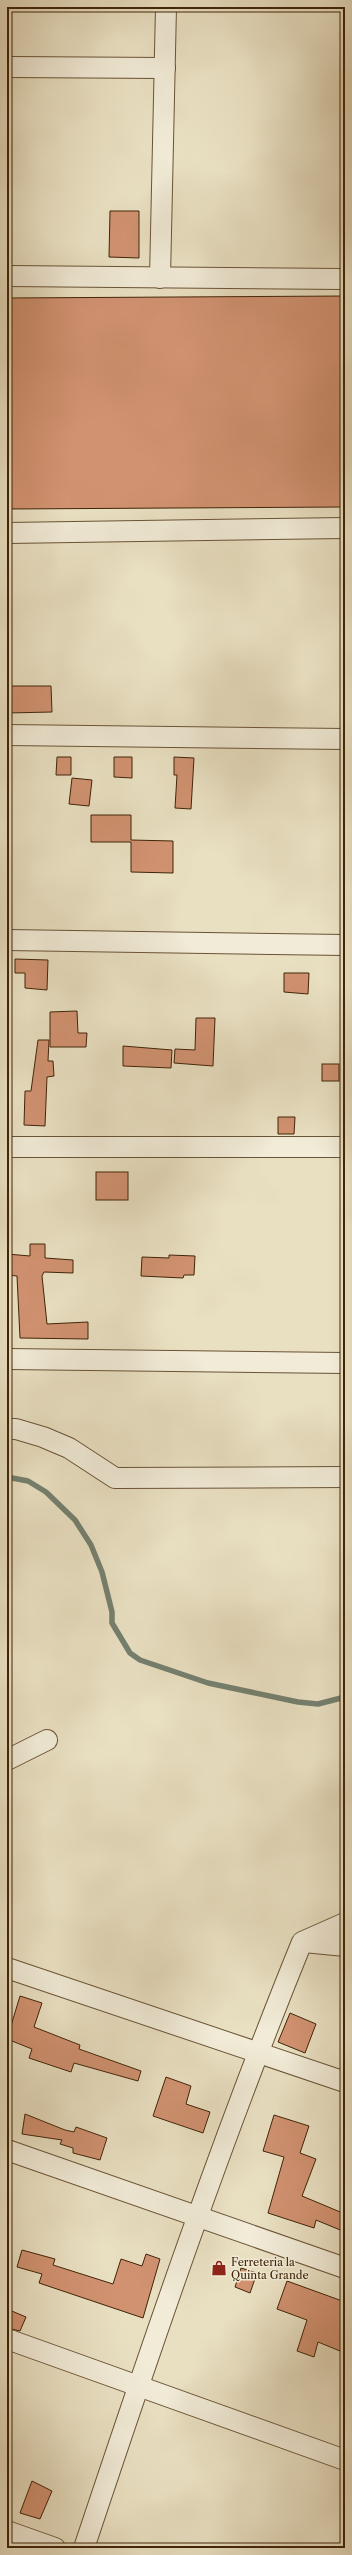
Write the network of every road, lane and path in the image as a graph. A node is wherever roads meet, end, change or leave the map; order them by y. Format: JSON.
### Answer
{"nodes":[{"id":1,"x":166,"y":7,"type":"edge"},
{"id":2,"x":7,"y":67,"type":"edge"},
{"id":3,"x":165,"y":68,"type":"junction"},
{"id":4,"x":7,"y":276,"type":"edge"},
{"id":5,"x":160,"y":278,"type":"junction"},
{"id":6,"x":345,"y":279,"type":"edge"},
{"id":7,"x":345,"y":528,"type":"edge"},
{"id":8,"x":7,"y":533,"type":"edge"},
{"id":9,"x":7,"y":735,"type":"edge"},
{"id":10,"x":345,"y":739,"type":"edge"},
{"id":11,"x":7,"y":940,"type":"edge"},
{"id":12,"x":345,"y":945,"type":"edge"},
{"id":13,"x":7,"y":1147,"type":"edge"},
{"id":14,"x":345,"y":1147,"type":"edge"},
{"id":15,"x":7,"y":1360,"type":"edge"},
{"id":16,"x":345,"y":1363,"type":"edge"},
{"id":17,"x":7,"y":1429,"type":"edge"},
{"id":18,"x":345,"y":1477,"type":"edge"},
{"id":19,"x":47,"y":1740,"type":"dead end"},
{"id":20,"x":7,"y":1760,"type":"edge"},
{"id":21,"x":345,"y":1923,"type":"edge"},
{"id":22,"x":302,"y":1942,"type":"junction"},
{"id":23,"x":345,"y":1946,"type":"edge"},
{"id":24,"x":7,"y":1968,"type":"edge"},
{"id":25,"x":258,"y":2052,"type":"junction"},
{"id":26,"x":345,"y":2082,"type":"edge"},
{"id":27,"x":7,"y":2150,"type":"edge"},
{"id":28,"x":197,"y":2215,"type":"junction"},
{"id":29,"x":345,"y":2268,"type":"edge"},
{"id":30,"x":7,"y":2339,"type":"edge"},
{"id":31,"x":139,"y":2385,"type":"junction"},
{"id":32,"x":345,"y":2460,"type":"edge"},
{"id":33,"x":7,"y":2532,"type":"edge"},
{"id":34,"x":54,"y":2548,"type":"edge"},
{"id":35,"x":84,"y":2548,"type":"edge"}],
"edges":[{"from":1,"to":3,"type":"street"},
{"from":2,"to":3,"type":"street"},
{"from":3,"to":5,"type":"street"},
{"from":4,"to":5,"type":"street"},
{"from":5,"to":6,"type":"street"},
{"from":7,"to":8,"type":"street"},
{"from":9,"to":10,"type":"street"},
{"from":11,"to":12,"type":"street"},
{"from":13,"to":14,"type":"street"},
{"from":15,"to":16,"type":"street"},
{"from":17,"to":18,"type":"street"},
{"from":19,"to":20,"type":"street"},
{"from":21,"to":22,"type":"street"},
{"from":22,"to":23,"type":"street"},
{"from":22,"to":25,"type":"street"},
{"from":24,"to":25,"type":"street"},
{"from":25,"to":26,"type":"street"},
{"from":25,"to":28,"type":"street"},
{"from":27,"to":28,"type":"street"},
{"from":28,"to":29,"type":"street"},
{"from":28,"to":31,"type":"street"},
{"from":30,"to":31,"type":"street"},
{"from":31,"to":32,"type":"street"},
{"from":31,"to":35,"type":"street"},
{"from":33,"to":34,"type":"street"}]}
